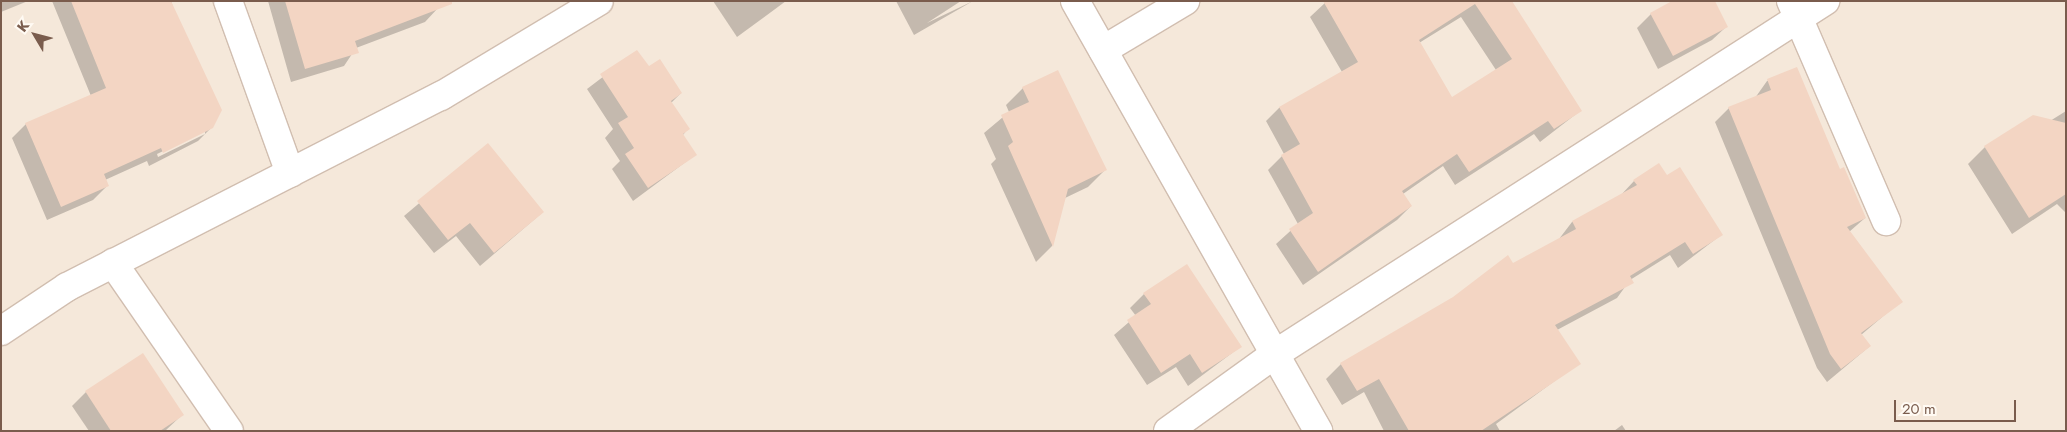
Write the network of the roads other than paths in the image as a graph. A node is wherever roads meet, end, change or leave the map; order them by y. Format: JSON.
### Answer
{"nodes":[{"id":1,"x":228,"y":1,"type":"edge"},
{"id":2,"x":599,"y":1,"type":"edge"},
{"id":3,"x":1075,"y":1,"type":"edge"},
{"id":4,"x":1185,"y":1,"type":"edge"},
{"id":5,"x":1825,"y":1,"type":"edge"},
{"id":6,"x":1795,"y":9,"type":"edge"},
{"id":7,"x":1103,"y":50,"type":"junction"},
{"id":8,"x":290,"y":173,"type":"junction"},
{"id":9,"x":1886,"y":221,"type":"dead end"},
{"id":10,"x":113,"y":263,"type":"junction"},
{"id":11,"x":1,"y":331,"type":"edge"},
{"id":12,"x":1275,"y":354,"type":"junction"},
{"id":13,"x":229,"y":431,"type":"edge"},
{"id":14,"x":1168,"y":431,"type":"edge"},
{"id":15,"x":1318,"y":431,"type":"edge"}],
"edges":[{"from":1,"to":8,"type":"street"},
{"from":2,"to":8,"type":"street"},
{"from":3,"to":7,"type":"street"},
{"from":4,"to":7,"type":"street"},
{"from":5,"to":6,"type":"street"},
{"from":6,"to":9,"type":"street"},
{"from":6,"to":12,"type":"street"},
{"from":7,"to":12,"type":"street"},
{"from":8,"to":10,"type":"street"},
{"from":10,"to":11,"type":"street"},
{"from":10,"to":13,"type":"street"},
{"from":12,"to":14,"type":"street"},
{"from":12,"to":15,"type":"street"}]}
